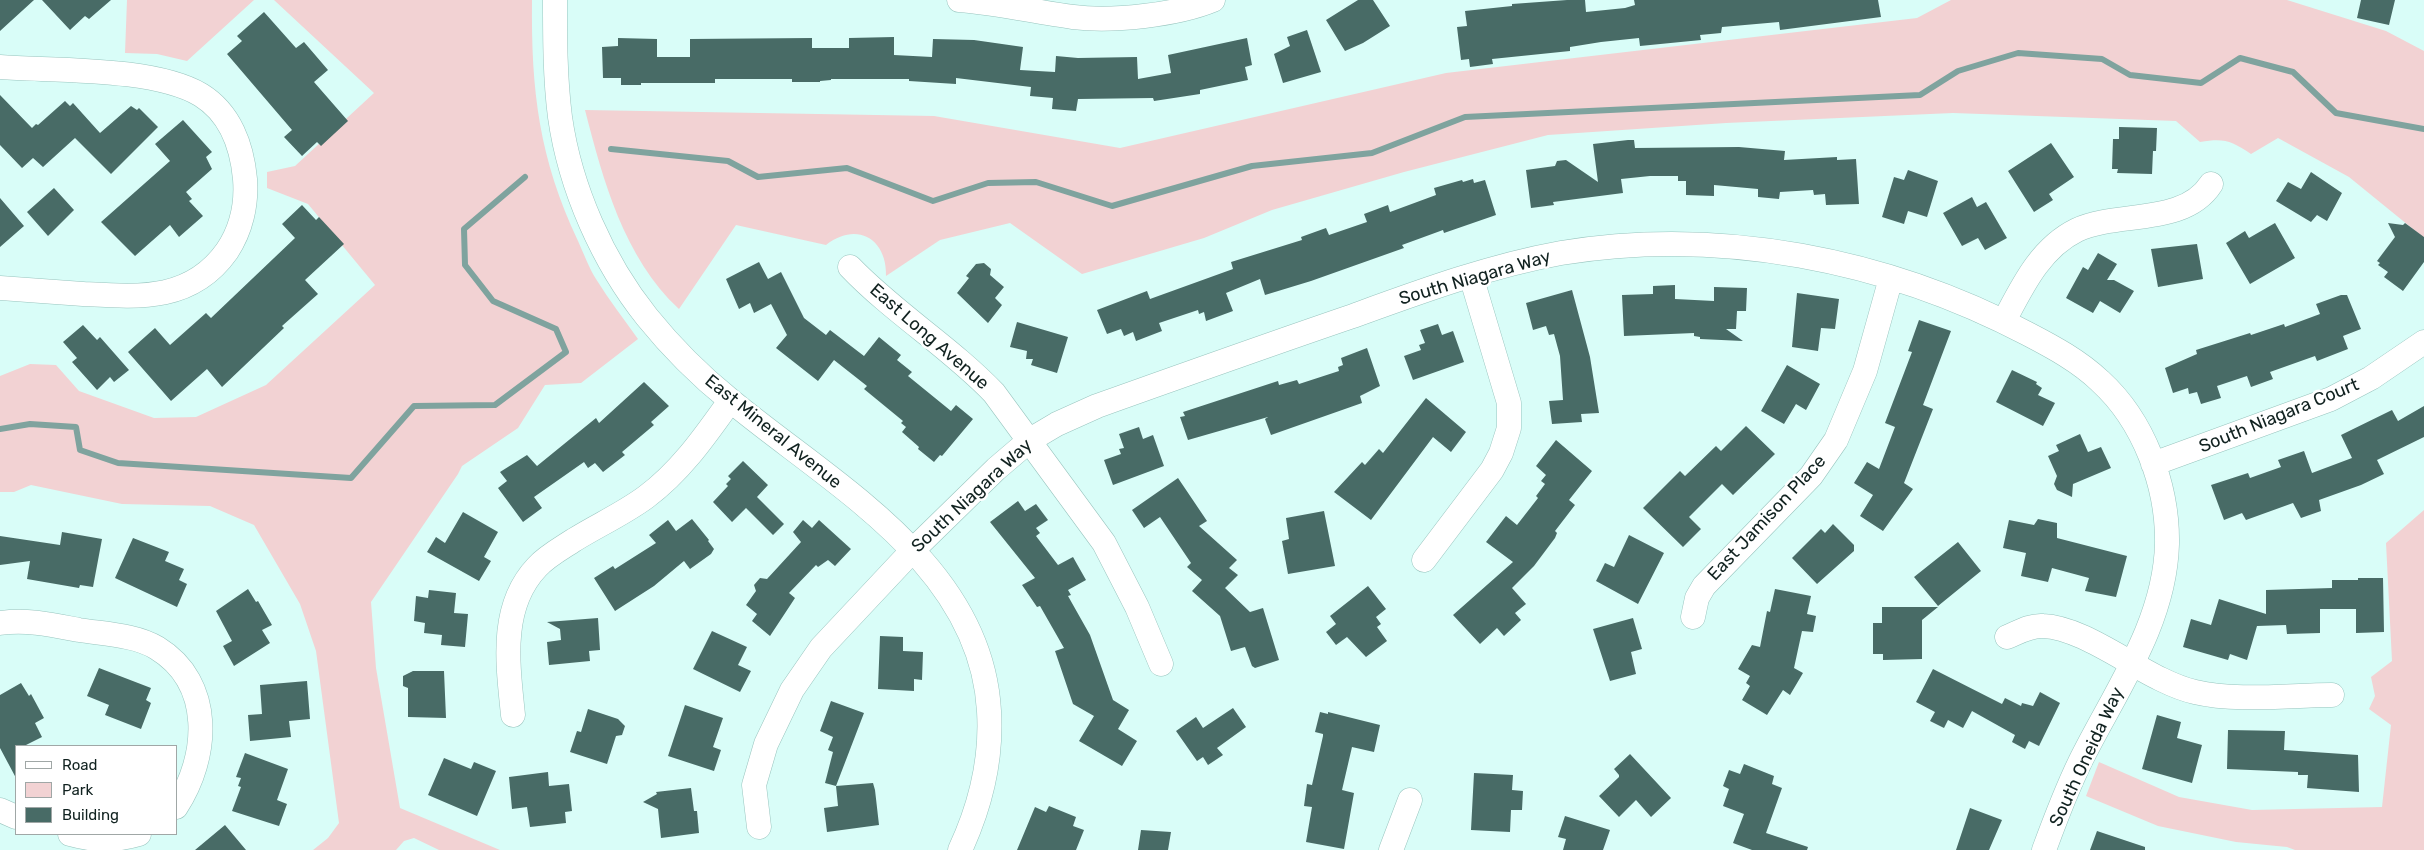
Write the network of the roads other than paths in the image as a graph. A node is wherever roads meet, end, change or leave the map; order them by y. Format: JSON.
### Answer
{"nodes":[{"id":1,"x":556,"y":0,"type":"edge"},
{"id":2,"x":959,"y":0,"type":"edge"},
{"id":3,"x":1213,"y":0,"type":"edge"},
{"id":4,"x":0,"y":68,"type":"edge"},
{"id":5,"x":2211,"y":184,"type":"dead end"},
{"id":6,"x":850,"y":267,"type":"dead end"},
{"id":7,"x":1471,"y":276,"type":"junction"},
{"id":8,"x":1891,"y":278,"type":"junction"},
{"id":9,"x":0,"y":288,"type":"edge"},
{"id":10,"x":2004,"y":321,"type":"junction"},
{"id":11,"x":2424,"y":342,"type":"edge"},
{"id":12,"x":730,"y":401,"type":"junction"},
{"id":13,"x":1030,"y":440,"type":"junction"},
{"id":14,"x":2153,"y":464,"type":"junction"},
{"id":15,"x":912,"y":551,"type":"junction"},
{"id":16,"x":1424,"y":560,"type":"dead end"},
{"id":17,"x":1693,"y":617,"type":"dead end"},
{"id":18,"x":0,"y":623,"type":"edge"},
{"id":19,"x":2007,"y":637,"type":"dead end"},
{"id":20,"x":1162,"y":664,"type":"dead end"},
{"id":21,"x":2132,"y":664,"type":"junction"},
{"id":22,"x":2332,"y":695,"type":"dead end"},
{"id":23,"x":513,"y":715,"type":"dead end"},
{"id":24,"x":1410,"y":800,"type":"dead end"},
{"id":25,"x":178,"y":804,"type":"edge"},
{"id":26,"x":0,"y":810,"type":"edge"},
{"id":27,"x":15,"y":816,"type":"edge"},
{"id":28,"x":759,"y":828,"type":"dead end"},
{"id":29,"x":75,"y":835,"type":"edge"},
{"id":30,"x":136,"y":835,"type":"edge"},
{"id":31,"x":960,"y":850,"type":"edge"},
{"id":32,"x":1391,"y":850,"type":"edge"},
{"id":33,"x":2044,"y":850,"type":"edge"}],
"edges":[{"from":1,"to":12,"type":"street","name":"East Mineral Avenue"},
{"from":2,"to":3,"type":"street"},
{"from":4,"to":9,"type":"street"},
{"from":5,"to":10,"type":"street"},
{"from":6,"to":13,"type":"street","name":"East Long Avenue"},
{"from":7,"to":8,"type":"street","name":"South Niagara Way"},
{"from":7,"to":13,"type":"street","name":"South Niagara Way"},
{"from":7,"to":16,"type":"street"},
{"from":8,"to":10,"type":"street","name":"South Niagara Way"},
{"from":8,"to":17,"type":"street","name":"East Jamison Place"},
{"from":10,"to":14,"type":"street","name":"South Niagara Way"},
{"from":11,"to":14,"type":"street","name":"South Niagara Court"},
{"from":12,"to":15,"type":"street","name":"East Mineral Avenue"},
{"from":12,"to":23,"type":"street"},
{"from":13,"to":15,"type":"street","name":"South Niagara Way"},
{"from":13,"to":20,"type":"street","name":"East Long Avenue"},
{"from":14,"to":21,"type":"street","name":"South Niagara Way"},
{"from":15,"to":28,"type":"street","name":"South Niagara Way"},
{"from":15,"to":31,"type":"street","name":"East Mineral Avenue"},
{"from":18,"to":25,"type":"street"},
{"from":19,"to":21,"type":"street"},
{"from":21,"to":22,"type":"street"},
{"from":21,"to":33,"type":"street","name":"South Oneida Way"},
{"from":24,"to":32,"type":"street"},
{"from":26,"to":27,"type":"street"},
{"from":29,"to":30,"type":"street"}]}
